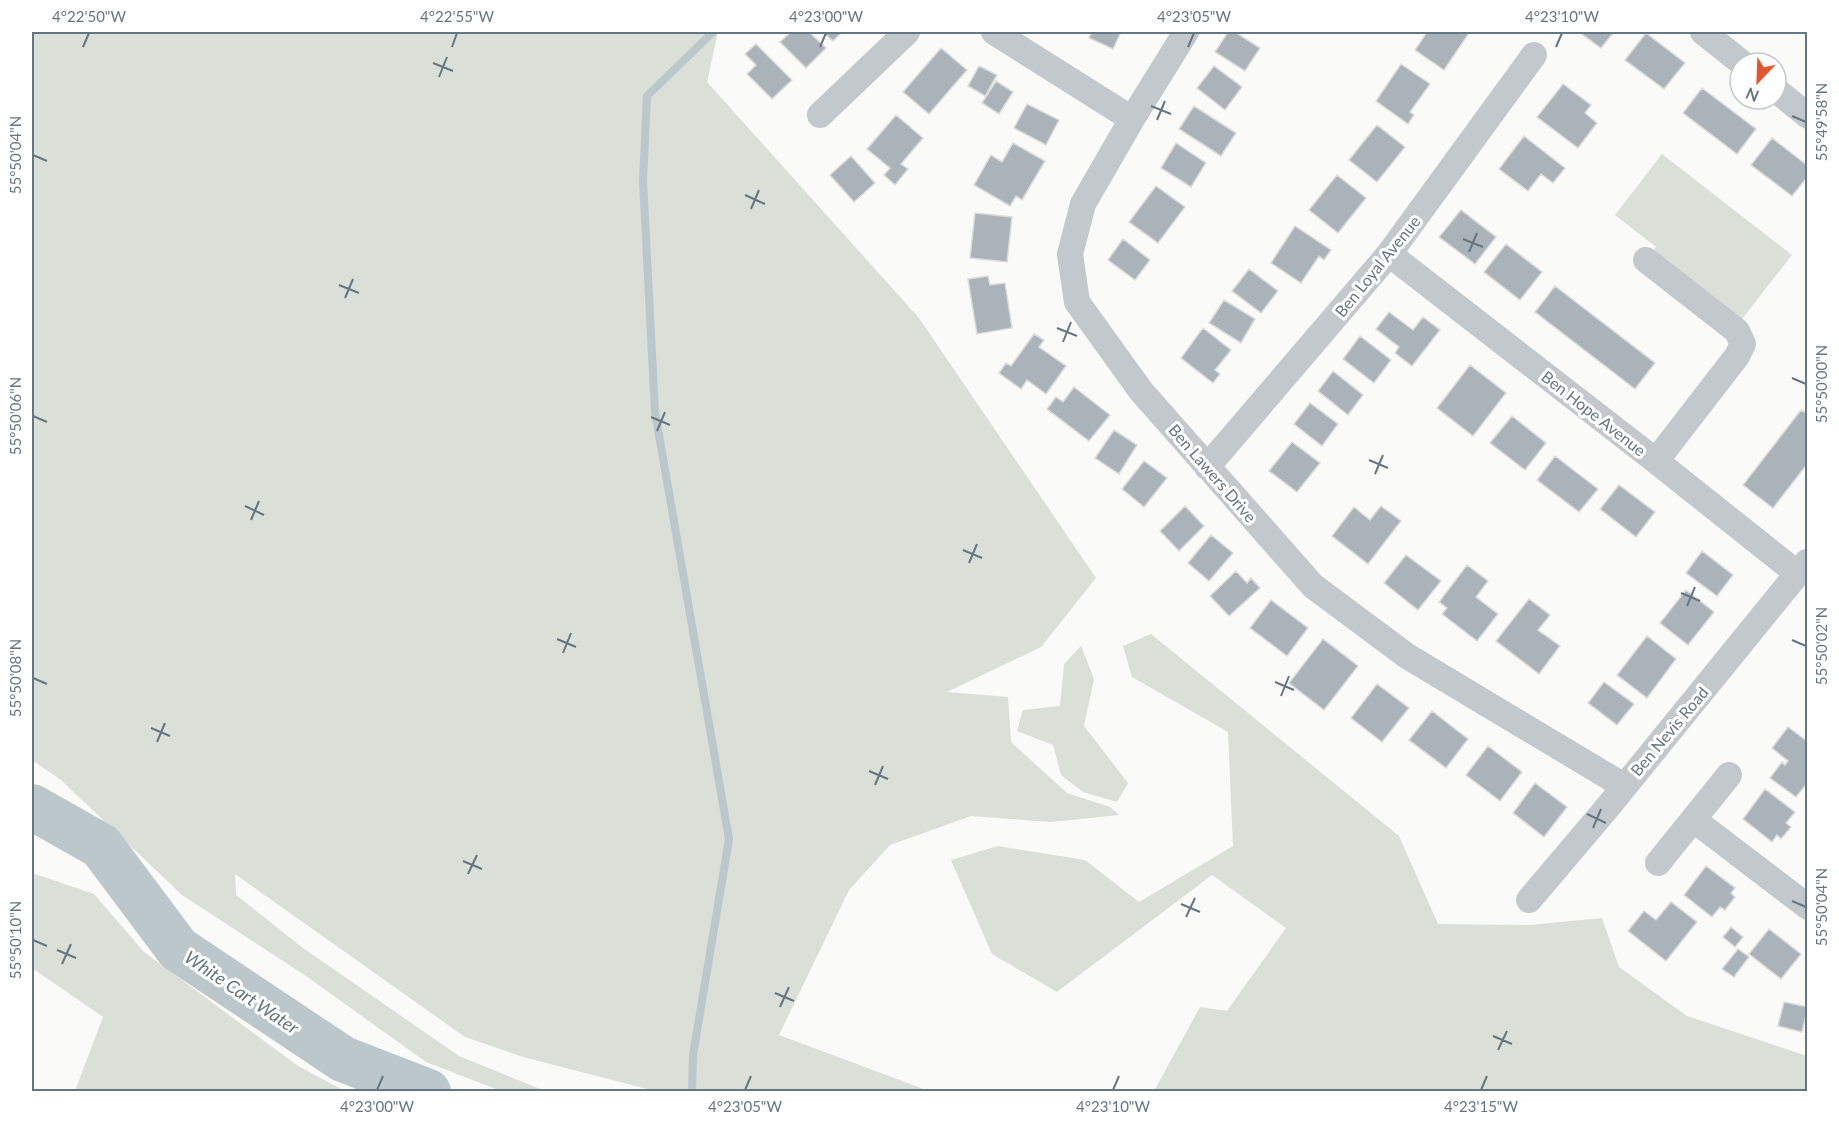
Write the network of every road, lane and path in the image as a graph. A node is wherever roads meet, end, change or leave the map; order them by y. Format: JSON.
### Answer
{"nodes":[{"id":1,"x":908,"y":32,"type":"edge"},
{"id":2,"x":994,"y":32,"type":"edge"},
{"id":3,"x":1186,"y":32,"type":"edge"},
{"id":4,"x":1703,"y":32,"type":"edge"},
{"id":5,"x":1728,"y":52,"type":"edge"},
{"id":6,"x":1534,"y":55,"type":"dead end"},
{"id":7,"x":1788,"y":100,"type":"edge"},
{"id":8,"x":820,"y":115,"type":"dead end"},
{"id":9,"x":1808,"y":116,"type":"edge"},
{"id":10,"x":1132,"y":119,"type":"junction"},
{"id":11,"x":1389,"y":254,"type":"junction"},
{"id":12,"x":1646,"y":260,"type":"dead end"},
{"id":13,"x":1656,"y":460,"type":"junction"},
{"id":14,"x":1208,"y":467,"type":"junction"},
{"id":15,"x":1803,"y":568,"type":"edge"},
{"id":16,"x":1729,"y":776,"type":"dead end"},
{"id":17,"x":1624,"y":786,"type":"junction"},
{"id":18,"x":1694,"y":820,"type":"junction"},
{"id":19,"x":1658,"y":863,"type":"dead end"},
{"id":20,"x":1529,"y":900,"type":"dead end"},
{"id":21,"x":1808,"y":907,"type":"edge"}],
"edges":[{"from":1,"to":8,"type":"street"},
{"from":2,"to":10,"type":"street"},
{"from":3,"to":10,"type":"street","name":"Ben Lawers Drive"},
{"from":4,"to":5,"type":"street"},
{"from":6,"to":11,"type":"street","name":"Ben Loyal Avenue"},
{"from":7,"to":9,"type":"street"},
{"from":10,"to":14,"type":"street","name":"Ben Lawers Drive"},
{"from":11,"to":13,"type":"street","name":"Ben Hope Avenue"},
{"from":11,"to":14,"type":"street","name":"Ben Loyal Avenue"},
{"from":12,"to":13,"type":"street"},
{"from":13,"to":15,"type":"street","name":"Ben Hope Avenue"},
{"from":14,"to":17,"type":"street","name":"Ben Lawers Drive"},
{"from":15,"to":17,"type":"street","name":"Ben Nevis Road"},
{"from":16,"to":18,"type":"street"},
{"from":17,"to":20,"type":"street","name":"Ben Nevis Road"},
{"from":18,"to":19,"type":"street"},
{"from":18,"to":21,"type":"street"}]}
